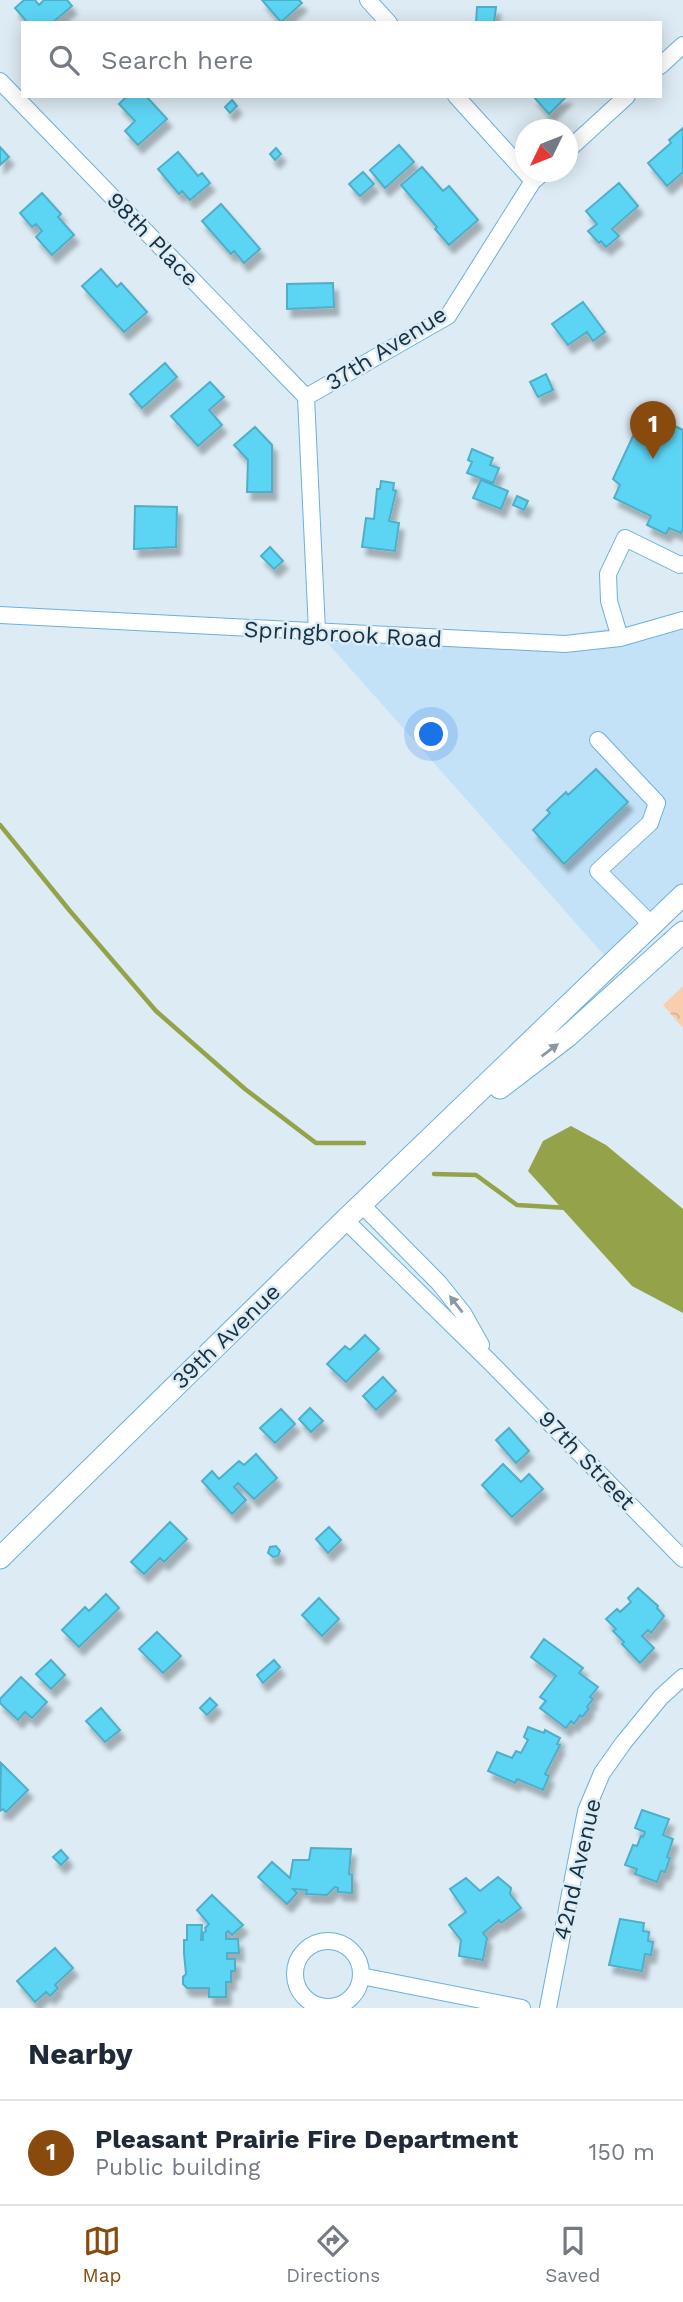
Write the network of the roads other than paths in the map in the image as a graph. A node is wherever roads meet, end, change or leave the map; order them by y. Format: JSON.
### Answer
{"nodes":[{"id":1,"x":368,"y":0,"type":"edge"},
{"id":2,"x":387,"y":21,"type":"edge"},
{"id":3,"x":683,"y":46,"type":"edge"},
{"id":4,"x":662,"y":64,"type":"edge"},
{"id":5,"x":0,"y":81,"type":"edge"},
{"id":6,"x":458,"y":98,"type":"edge"},
{"id":7,"x":625,"y":98,"type":"edge"},
{"id":8,"x":578,"y":141,"type":"edge"},
{"id":9,"x":515,"y":154,"type":"edge"},
{"id":10,"x":534,"y":182,"type":"edge"},
{"id":11,"x":306,"y":397,"type":"junction"},
{"id":12,"x":683,"y":564,"type":"edge"},
{"id":13,"x":0,"y":615,"type":"edge"},
{"id":14,"x":683,"y":620,"type":"edge"},
{"id":15,"x":317,"y":631,"type":"junction"},
{"id":16,"x":621,"y":638,"type":"junction"},
{"id":17,"x":598,"y":740,"type":"dead end"},
{"id":18,"x":683,"y":895,"type":"edge"},
{"id":19,"x":652,"y":925,"type":"junction"},
{"id":20,"x":683,"y":932,"type":"edge"},
{"id":21,"x":453,"y":1116,"type":"junction"},
{"id":22,"x":361,"y":1204,"type":"junction"},
{"id":23,"x":345,"y":1220,"type":"junction"},
{"id":24,"x":491,"y":1363,"type":"junction"},
{"id":25,"x":0,"y":1558,"type":"edge"},
{"id":26,"x":683,"y":1559,"type":"edge"},
{"id":27,"x":683,"y":1677,"type":"edge"},
{"id":28,"x":361,"y":1976,"type":"junction"},
{"id":29,"x":522,"y":2008,"type":"edge"},
{"id":30,"x":548,"y":2008,"type":"edge"}],
"edges":[{"from":1,"to":2,"type":"street"},
{"from":3,"to":4,"type":"street"},
{"from":5,"to":11,"type":"street","name":"98th Place"},
{"from":6,"to":9,"type":"street"},
{"from":7,"to":8,"type":"street"},
{"from":10,"to":11,"type":"street","name":"37th Avenue"},
{"from":11,"to":15,"type":"street","name":"37th Avenue"},
{"from":12,"to":16,"type":"street"},
{"from":13,"to":15,"type":"street","name":"Springbrook Road"},
{"from":14,"to":16,"type":"street","name":"Springbrook Road"},
{"from":15,"to":16,"type":"street","name":"Springbrook Road"},
{"from":17,"to":19,"type":"street"},
{"from":18,"to":19,"type":"main road","name":"39th Avenue"},
{"from":19,"to":21,"type":"main road","name":"39th Avenue"},
{"from":21,"to":20,"type":"main road","name":"39th Avenue","one_way":true},
{"from":21,"to":22,"type":"main road","name":"39th Avenue"},
{"from":22,"to":23,"type":"main road","name":"39th Avenue"},
{"from":24,"to":22,"type":"street","name":"97th Street","one_way":true},
{"from":23,"to":24,"type":"street","name":"97th Street"},
{"from":23,"to":25,"type":"main road","name":"39th Avenue"},
{"from":24,"to":26,"type":"street","name":"97th Street"},
{"from":27,"to":30,"type":"street","name":"42nd Avenue"},
{"from":28,"to":28,"type":"street"},
{"from":28,"to":29,"type":"street"}]}
